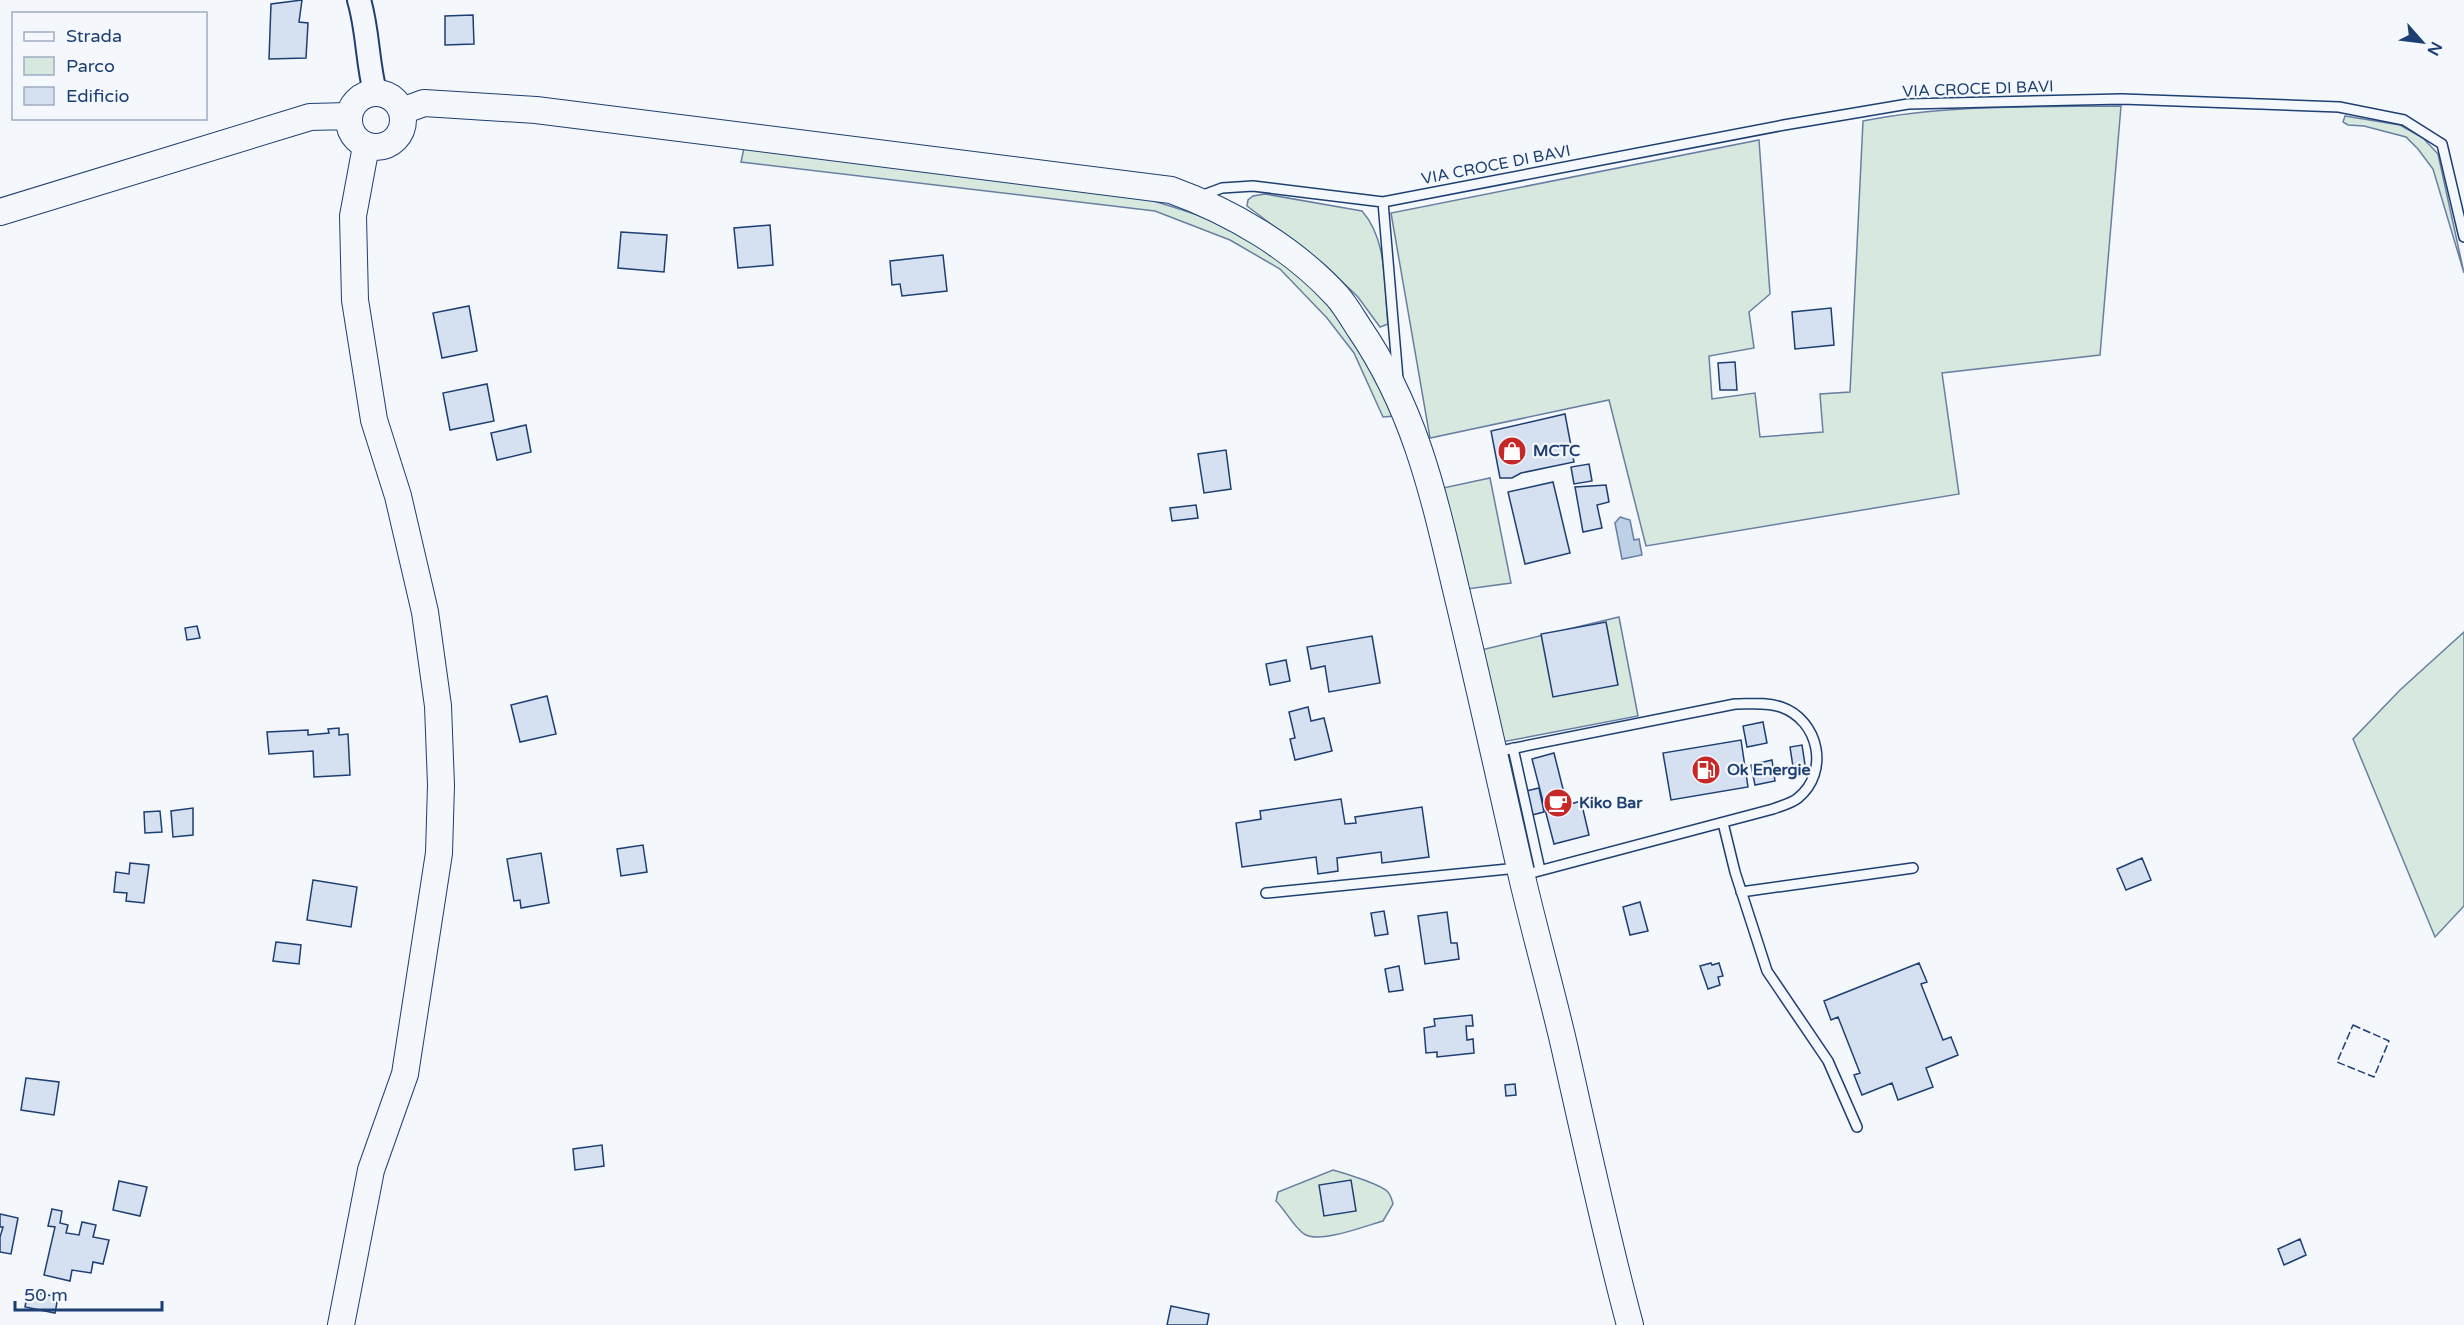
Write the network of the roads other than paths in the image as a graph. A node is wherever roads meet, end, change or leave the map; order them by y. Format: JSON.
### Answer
{"nodes":[{"id":1,"x":359,"y":0,"type":"edge"},
{"id":2,"x":375,"y":92,"type":"junction"},
{"id":3,"x":402,"y":111,"type":"junction"},
{"id":4,"x":349,"y":116,"type":"junction"},
{"id":5,"x":366,"y":146,"type":"junction"},
{"id":6,"x":1202,"y":201,"type":"junction"},
{"id":7,"x":1383,"y":202,"type":"junction"},
{"id":8,"x":0,"y":212,"type":"edge"},
{"id":9,"x":2464,"y":237,"type":"edge"},
{"id":10,"x":1400,"y":397,"type":"junction"},
{"id":11,"x":1504,"y":750,"type":"junction"},
{"id":12,"x":1723,"y":823,"type":"junction"},
{"id":13,"x":1912,"y":868,"type":"dead end"},
{"id":14,"x":1527,"y":871,"type":"junction"},
{"id":15,"x":1742,"y":892,"type":"junction"},
{"id":16,"x":1266,"y":893,"type":"dead end"},
{"id":17,"x":1857,"y":1127,"type":"dead end"},
{"id":18,"x":341,"y":1325,"type":"edge"},
{"id":19,"x":1630,"y":1325,"type":"edge"}],
"edges":[{"from":1,"to":2,"type":"street"},
{"from":2,"to":3,"type":"main road"},
{"from":2,"to":4,"type":"main road"},
{"from":3,"to":5,"type":"main road"},
{"from":3,"to":6,"type":"main road"},
{"from":4,"to":5,"type":"main road"},
{"from":4,"to":8,"type":"main road"},
{"from":5,"to":18,"type":"main road"},
{"from":6,"to":7,"type":"lane","name":"VIA CROCE DI BAVI"},
{"from":6,"to":10,"type":"main road"},
{"from":7,"to":9,"type":"lane","name":"VIA CROCE DI BAVI"},
{"from":7,"to":10,"type":"lane"},
{"from":10,"to":11,"type":"main road"},
{"from":11,"to":12,"type":"lane"},
{"from":11,"to":14,"type":"main road"},
{"from":12,"to":14,"type":"lane"},
{"from":12,"to":15,"type":"lane"},
{"from":13,"to":15,"type":"lane"},
{"from":14,"to":16,"type":"lane"},
{"from":14,"to":19,"type":"main road"},
{"from":15,"to":17,"type":"lane"}]}
